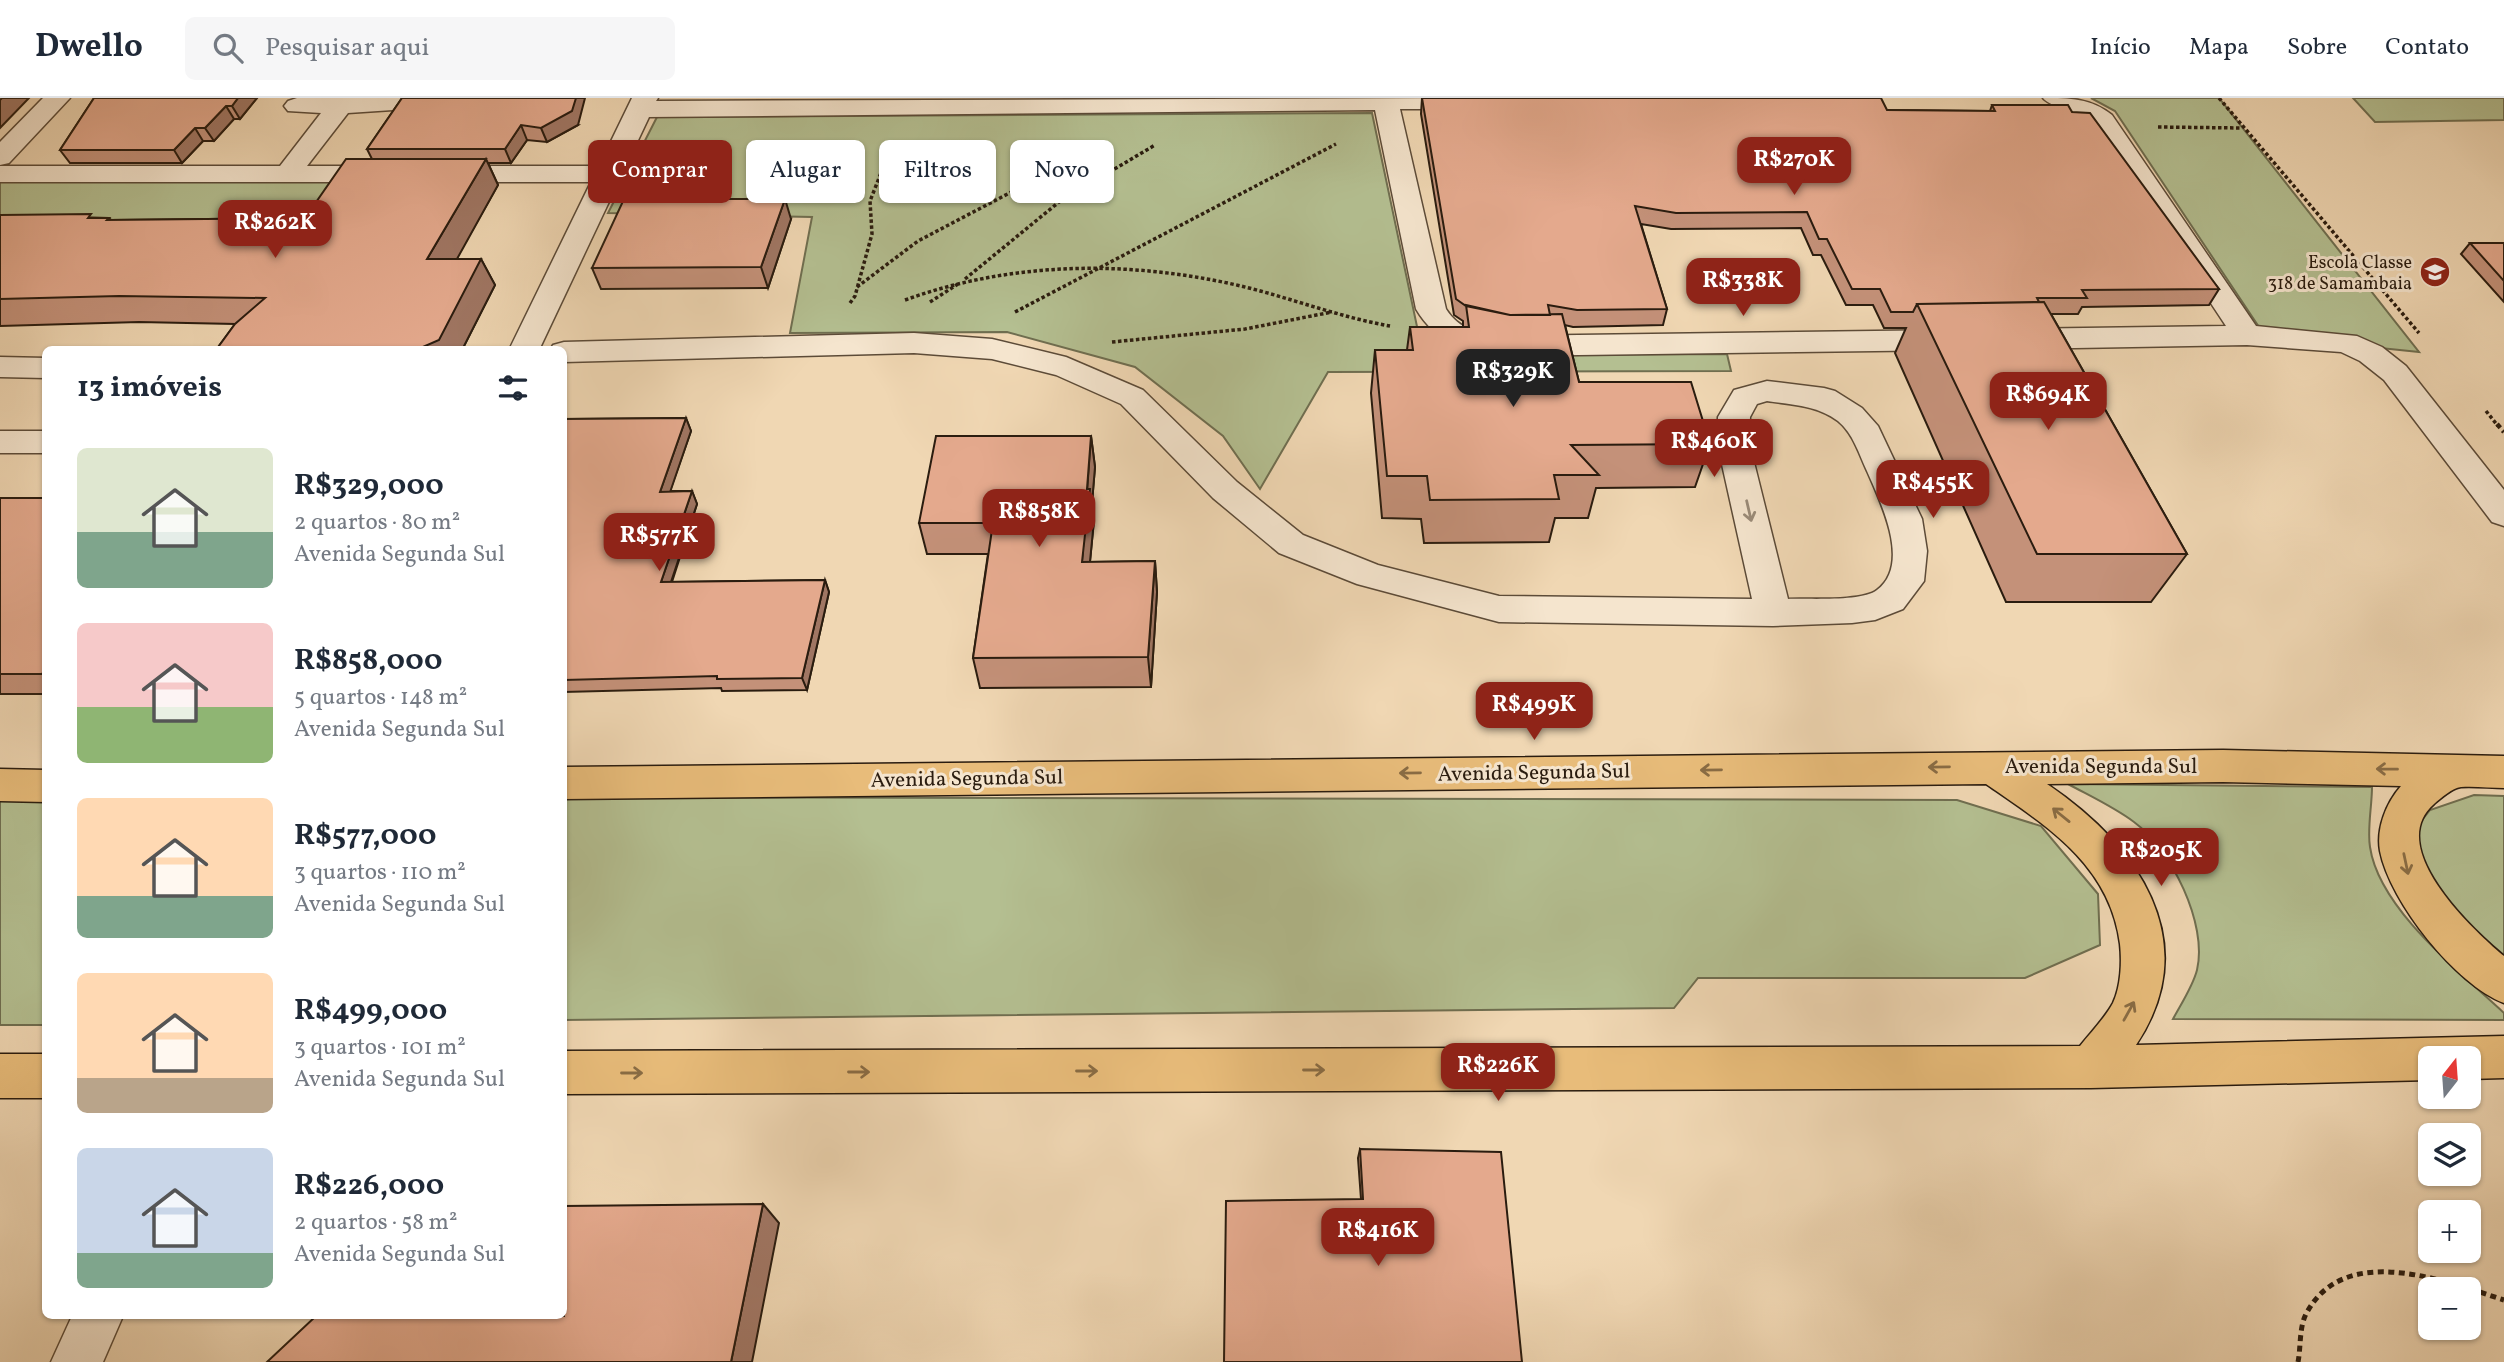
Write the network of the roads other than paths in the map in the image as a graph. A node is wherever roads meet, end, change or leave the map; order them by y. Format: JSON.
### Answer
{"nodes":[{"id":1,"x":57,"y":98,"type":"edge"},
{"id":2,"x":2056,"y":98,"type":"edge"},
{"id":3,"x":1191,"y":101,"type":"edge"},
{"id":4,"x":1497,"y":101,"type":"edge"},
{"id":5,"x":897,"y":102,"type":"edge"},
{"id":6,"x":642,"y":103,"type":"edge"},
{"id":7,"x":399,"y":104,"type":"edge"},
{"id":8,"x":341,"y":105,"type":"junction"},
{"id":9,"x":297,"y":106,"type":"dead end"},
{"id":10,"x":1389,"y":113,"type":"junction"},
{"id":11,"x":623,"y":140,"type":"edge"},
{"id":12,"x":0,"y":157,"type":"edge"},
{"id":13,"x":288,"y":173,"type":"junction"},
{"id":14,"x":0,"y":174,"type":"edge"},
{"id":15,"x":588,"y":174,"type":"edge"},
{"id":16,"x":592,"y":203,"type":"edge"},
{"id":17,"x":2247,"y":335,"type":"junction"},
{"id":18,"x":1749,"y":343,"type":"junction"},
{"id":19,"x":526,"y":346,"type":"edge"},
{"id":20,"x":567,"y":352,"type":"edge"},
{"id":21,"x":0,"y":367,"type":"edge"},
{"id":22,"x":42,"y":368,"type":"edge"},
{"id":23,"x":1767,"y":391,"type":"junction"},
{"id":24,"x":0,"y":442,"type":"edge"},
{"id":25,"x":42,"y":442,"type":"edge"},
{"id":26,"x":2504,"y":514,"type":"edge"},
{"id":27,"x":1773,"y":613,"type":"junction"},
{"id":28,"x":1991,"y":767,"type":"junction"},
{"id":29,"x":2452,"y":770,"type":"junction"},
{"id":30,"x":2504,"y":772,"type":"edge"},
{"id":31,"x":567,"y":783,"type":"edge"},
{"id":32,"x":0,"y":785,"type":"edge"},
{"id":33,"x":42,"y":786,"type":"edge"},
{"id":34,"x":2504,"y":983,"type":"edge"},
{"id":35,"x":2504,"y":1057,"type":"edge"},
{"id":36,"x":2482,"y":1058,"type":"edge"},
{"id":37,"x":2418,"y":1059,"type":"edge"},
{"id":38,"x":2091,"y":1067,"type":"junction"},
{"id":39,"x":567,"y":1073,"type":"edge"},
{"id":40,"x":0,"y":1076,"type":"edge"},
{"id":41,"x":42,"y":1076,"type":"edge"},
{"id":42,"x":97,"y":1319,"type":"edge"},
{"id":43,"x":77,"y":1362,"type":"edge"}],
"edges":[{"from":1,"to":12,"type":"street"},
{"from":2,"to":17,"type":"street"},
{"from":3,"to":5,"type":"street"},
{"from":3,"to":10,"type":"street"},
{"from":4,"to":10,"type":"street"},
{"from":5,"to":6,"type":"street"},
{"from":6,"to":11,"type":"street"},
{"from":7,"to":8,"type":"street"},
{"from":8,"to":9,"type":"street"},
{"from":8,"to":13,"type":"street"},
{"from":10,"to":18,"type":"street"},
{"from":13,"to":14,"type":"street"},
{"from":13,"to":15,"type":"street"},
{"from":16,"to":19,"type":"street"},
{"from":17,"to":18,"type":"street"},
{"from":17,"to":26,"type":"street"},
{"from":18,"to":23,"type":"street"},
{"from":20,"to":27,"type":"street"},
{"from":21,"to":22,"type":"street"},
{"from":23,"to":27,"type":"street","one_way":true},
{"from":23,"to":27,"type":"street"},
{"from":24,"to":25,"type":"street"},
{"from":29,"to":28,"type":"main road","name":"Avenida Segunda Sul","one_way":true},
{"from":28,"to":31,"type":"main road","name":"Avenida Segunda Sul","one_way":true},
{"from":38,"to":28,"type":"main road","one_way":true},
{"from":29,"to":30,"type":"main road","name":"Avenida Segunda Sul"},
{"from":29,"to":34,"type":"main road","one_way":true},
{"from":32,"to":33,"type":"main road"},
{"from":35,"to":36,"type":"main road"},
{"from":37,"to":38,"type":"main road"},
{"from":39,"to":38,"type":"main road","one_way":true},
{"from":40,"to":41,"type":"main road"},
{"from":42,"to":43,"type":"street"}]}
